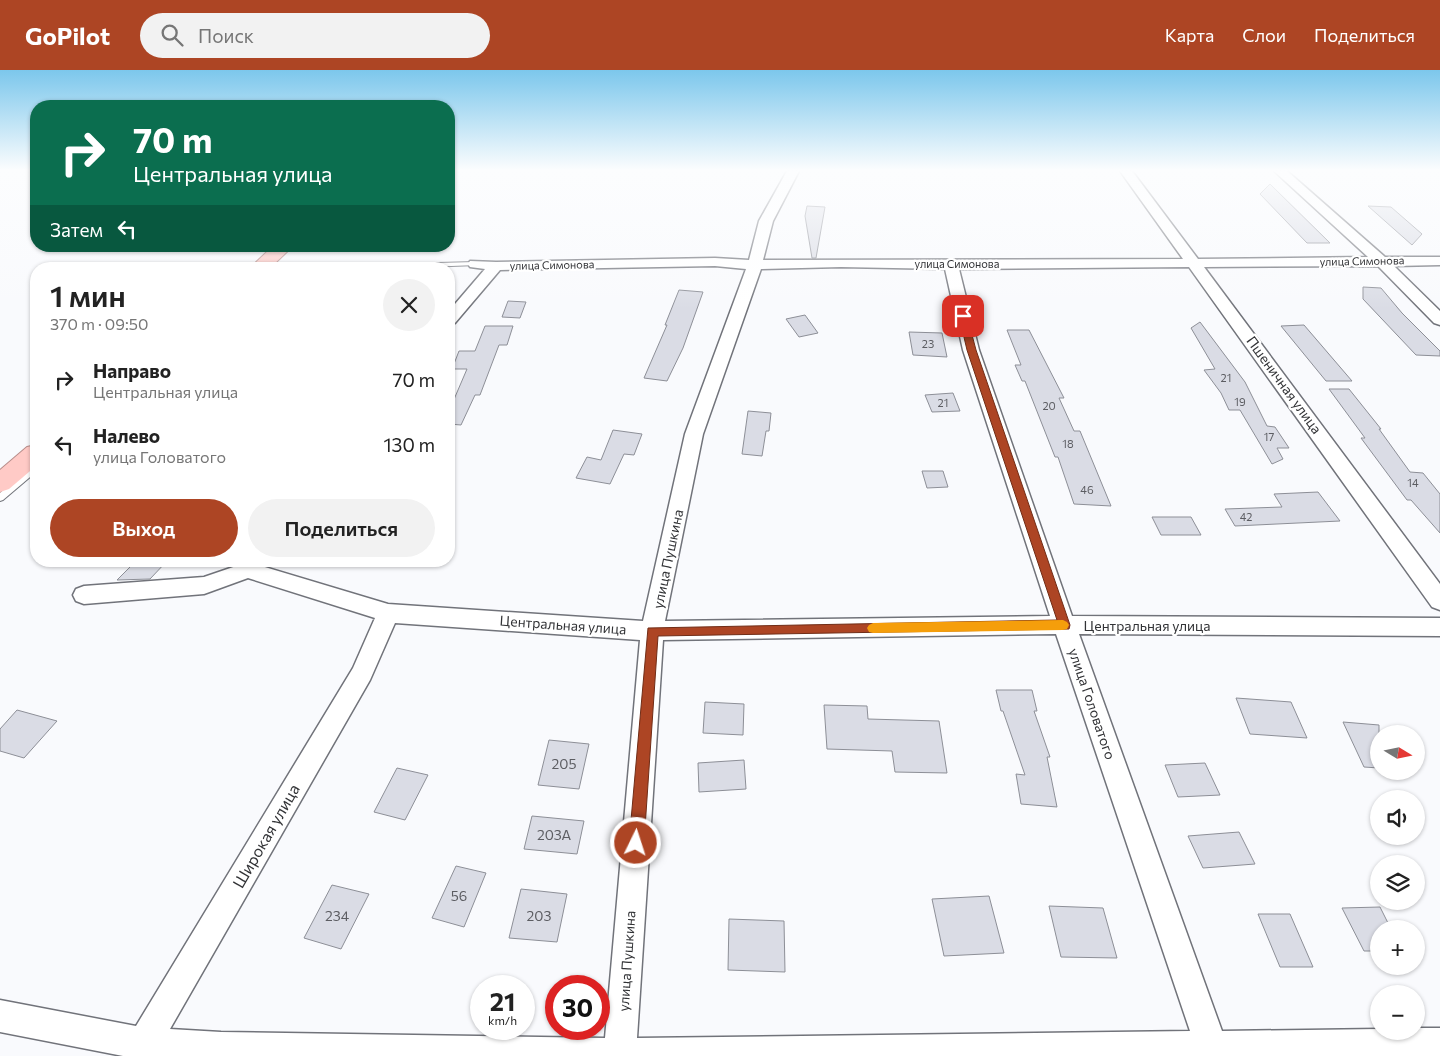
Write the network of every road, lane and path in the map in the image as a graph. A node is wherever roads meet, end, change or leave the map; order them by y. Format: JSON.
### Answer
{"nodes":[{"id":1,"x":768,"y":217,"type":"edge"},
{"id":2,"x":1161,"y":217,"type":"edge"},
{"id":3,"x":1332,"y":217,"type":"edge"},
{"id":4,"x":277,"y":252,"type":"edge"},
{"id":5,"x":1381,"y":261,"type":"junction"},
{"id":6,"x":1440,"y":261,"type":"edge"},
{"id":7,"x":266,"y":262,"type":"edge"},
{"id":8,"x":1196,"y":263,"type":"junction"},
{"id":9,"x":474,"y":264,"type":"joint"},
{"id":10,"x":455,"y":265,"type":"edge"},
{"id":11,"x":755,"y":265,"type":"junction"},
{"id":12,"x":950,"y":265,"type":"junction"},
{"id":13,"x":496,"y":266,"type":"junction"},
{"id":14,"x":455,"y":313,"type":"edge"},
{"id":15,"x":1440,"y":320,"type":"edge"},
{"id":16,"x":30,"y":458,"type":"edge"},
{"id":17,"x":30,"y":472,"type":"edge"},
{"id":18,"x":0,"y":483,"type":"edge"},
{"id":19,"x":0,"y":498,"type":"edge"},
{"id":20,"x":249,"y":567,"type":"edge"},
{"id":21,"x":254,"y":567,"type":"edge"},
{"id":22,"x":84,"y":595,"type":"dead end"},
{"id":23,"x":1440,"y":601,"type":"edge"},
{"id":24,"x":388,"y":613,"type":"junction"},
{"id":25,"x":1064,"y":625,"type":"junction"},
{"id":26,"x":1440,"y":627,"type":"edge"},
{"id":27,"x":652,"y":632,"type":"junction"},
{"id":28,"x":0,"y":1016,"type":"edge"},
{"id":29,"x":1440,"y":1044,"type":"edge"},
{"id":30,"x":140,"y":1049,"type":"edge"},
{"id":31,"x":1214,"y":1052,"type":"edge"},
{"id":32,"x":620,"y":1055,"type":"edge"}],
"edges":[{"from":1,"to":11,"type":"street","name":"улица Пушкина"},
{"from":2,"to":8,"type":"street","name":"Пшеничная улица"},
{"from":3,"to":5,"type":"street"},
{"from":4,"to":7,"type":"highway"},
{"from":5,"to":6,"type":"street","name":"улица Симонова"},
{"from":5,"to":8,"type":"street","name":"улица Симонова"},
{"from":5,"to":15,"type":"street"},
{"from":8,"to":12,"type":"street","name":"улица Симонова"},
{"from":8,"to":23,"type":"street","name":"Пшеничная улица"},
{"from":9,"to":10,"type":"lane"},
{"from":9,"to":13,"type":"street","name":"улица Симонова"},
{"from":11,"to":12,"type":"street","name":"улица Симонова"},
{"from":11,"to":13,"type":"street","name":"улица Симонова"},
{"from":11,"to":27,"type":"street","name":"улица Пушкина"},
{"from":12,"to":25,"type":"street","name":"улица Головатого"},
{"from":13,"to":14,"type":"street"},
{"from":16,"to":18,"type":"highway"},
{"from":17,"to":19,"type":"lane"},
{"from":20,"to":22,"type":"street","name":"Центральная улица"},
{"from":21,"to":24,"type":"street","name":"Центральная улица"},
{"from":24,"to":27,"type":"street","name":"Центральная улица"},
{"from":24,"to":30,"type":"street","name":"Широкая улица"},
{"from":25,"to":26,"type":"street","name":"Центральная улица"},
{"from":25,"to":27,"type":"street","name":"Центральная улица"},
{"from":25,"to":31,"type":"street","name":"улица Головатого"},
{"from":27,"to":32,"type":"street","name":"улица Пушкина"},
{"from":28,"to":30,"type":"street"},
{"from":29,"to":31,"type":"street"},
{"from":30,"to":32,"type":"street"},
{"from":31,"to":32,"type":"street"}]}
